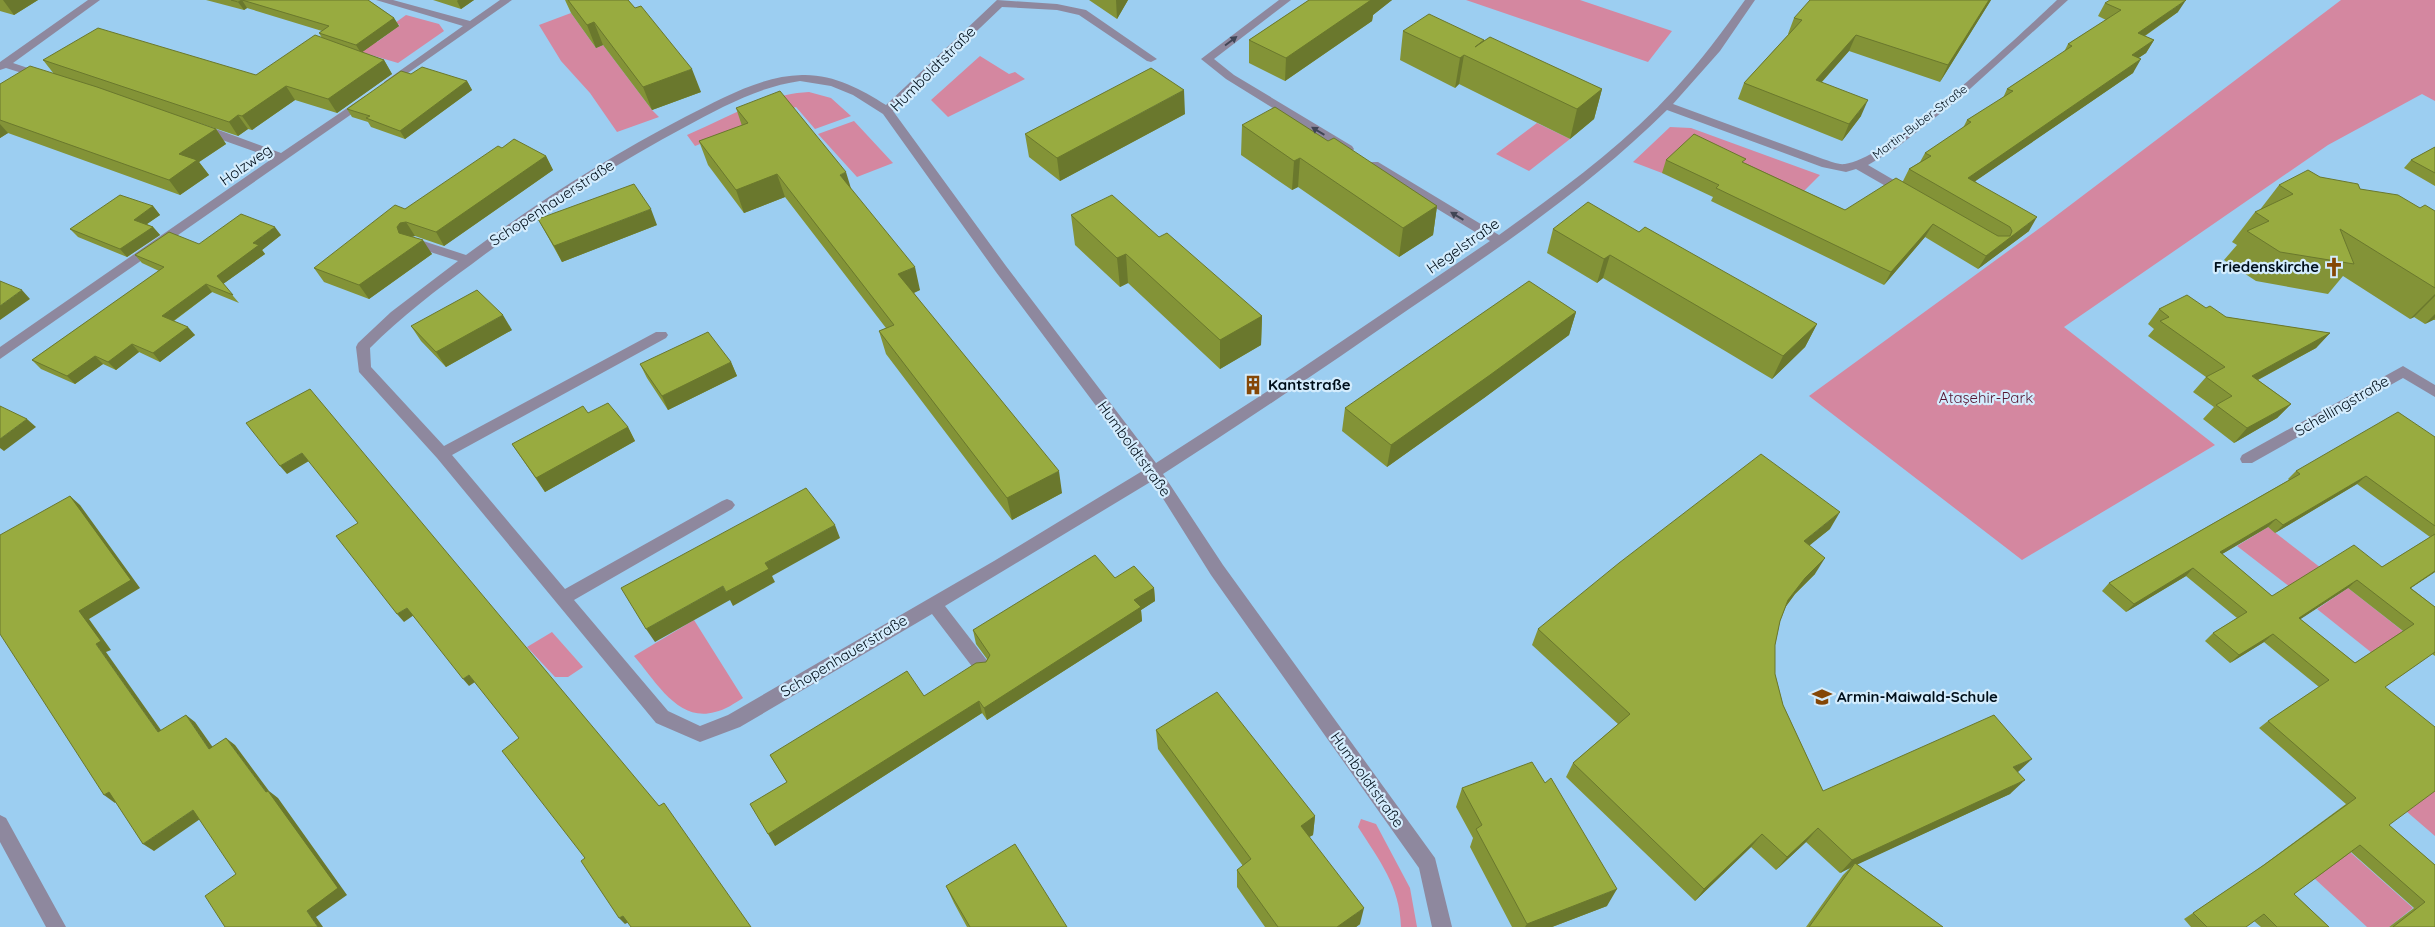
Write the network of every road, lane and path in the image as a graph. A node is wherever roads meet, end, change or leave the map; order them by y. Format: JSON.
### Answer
{"nodes":[{"id":1,"x":95,"y":0,"type":"edge"},
{"id":2,"x":381,"y":0,"type":"edge"},
{"id":3,"x":508,"y":0,"type":"edge"},
{"id":4,"x":1286,"y":0,"type":"edge"},
{"id":5,"x":1750,"y":0,"type":"edge"},
{"id":6,"x":2063,"y":0,"type":"edge"},
{"id":7,"x":1001,"y":2,"type":"edge"},
{"id":8,"x":472,"y":25,"type":"junction"},
{"id":9,"x":1151,"y":59,"type":"dead end"},
{"id":10,"x":3,"y":66,"type":"edge"},
{"id":11,"x":53,"y":79,"type":"edge"},
{"id":12,"x":1667,"y":106,"type":"junction"},
{"id":13,"x":887,"y":111,"type":"junction"},
{"id":14,"x":193,"y":125,"type":"edge"},
{"id":15,"x":284,"y":158,"type":"junction"},
{"id":16,"x":1858,"y":165,"type":"junction"},
{"id":17,"x":1919,"y":200,"type":"edge"},
{"id":18,"x":1498,"y":241,"type":"junction"},
{"id":19,"x":414,"y":242,"type":"edge"},
{"id":20,"x":468,"y":260,"type":"junction"},
{"id":21,"x":661,"y":335,"type":"dead end"},
{"id":22,"x":0,"y":354,"type":"edge"},
{"id":23,"x":2435,"y":392,"type":"edge"},
{"id":24,"x":442,"y":454,"type":"junction"},
{"id":25,"x":2247,"y":459,"type":"dead end"},
{"id":26,"x":1154,"y":472,"type":"junction"},
{"id":27,"x":727,"y":505,"type":"dead end"},
{"id":28,"x":562,"y":599,"type":"junction"},
{"id":29,"x":933,"y":603,"type":"junction"},
{"id":30,"x":983,"y":668,"type":"edge"},
{"id":31,"x":0,"y":824,"type":"edge"},
{"id":32,"x":56,"y":927,"type":"edge"},
{"id":33,"x":1442,"y":927,"type":"edge"}],
"edges":[{"from":1,"to":10,"type":"street"},
{"from":2,"to":8,"type":"street"},
{"from":3,"to":8,"type":"street","name":"Holzweg"},
{"from":18,"to":4,"type":"street","one_way":true},
{"from":5,"to":12,"type":"street","name":"Hegelstraße"},
{"from":6,"to":16,"type":"street","name":"Martin-Buber-Straße"},
{"from":7,"to":9,"type":"street","name":"Humboldtstraße"},
{"from":7,"to":13,"type":"street","name":"Humboldtstraße"},
{"from":8,"to":15,"type":"street","name":"Holzweg"},
{"from":10,"to":11,"type":"street"},
{"from":12,"to":16,"type":"street","name":"Martin-Buber-Straße"},
{"from":12,"to":18,"type":"street","name":"Hegelstraße"},
{"from":13,"to":20,"type":"street","name":"Schopenhauerstraße"},
{"from":13,"to":26,"type":"street","name":"Humboldtstraße"},
{"from":14,"to":15,"type":"street"},
{"from":15,"to":22,"type":"street","name":"Holzweg"},
{"from":16,"to":17,"type":"street"},
{"from":18,"to":26,"type":"street","name":"Hegelstraße"},
{"from":19,"to":20,"type":"street"},
{"from":20,"to":24,"type":"street","name":"Schopenhauerstraße"},
{"from":21,"to":24,"type":"street"},
{"from":23,"to":25,"type":"street","name":"Schellingstraße"},
{"from":24,"to":28,"type":"street","name":"Schopenhauerstraße"},
{"from":26,"to":29,"type":"street","name":"Schopenhauerstraße"},
{"from":26,"to":33,"type":"street","name":"Humboldtstraße"},
{"from":27,"to":28,"type":"street"},
{"from":28,"to":29,"type":"street","name":"Schopenhauerstraße"},
{"from":29,"to":30,"type":"street"},
{"from":31,"to":32,"type":"street"}]}
